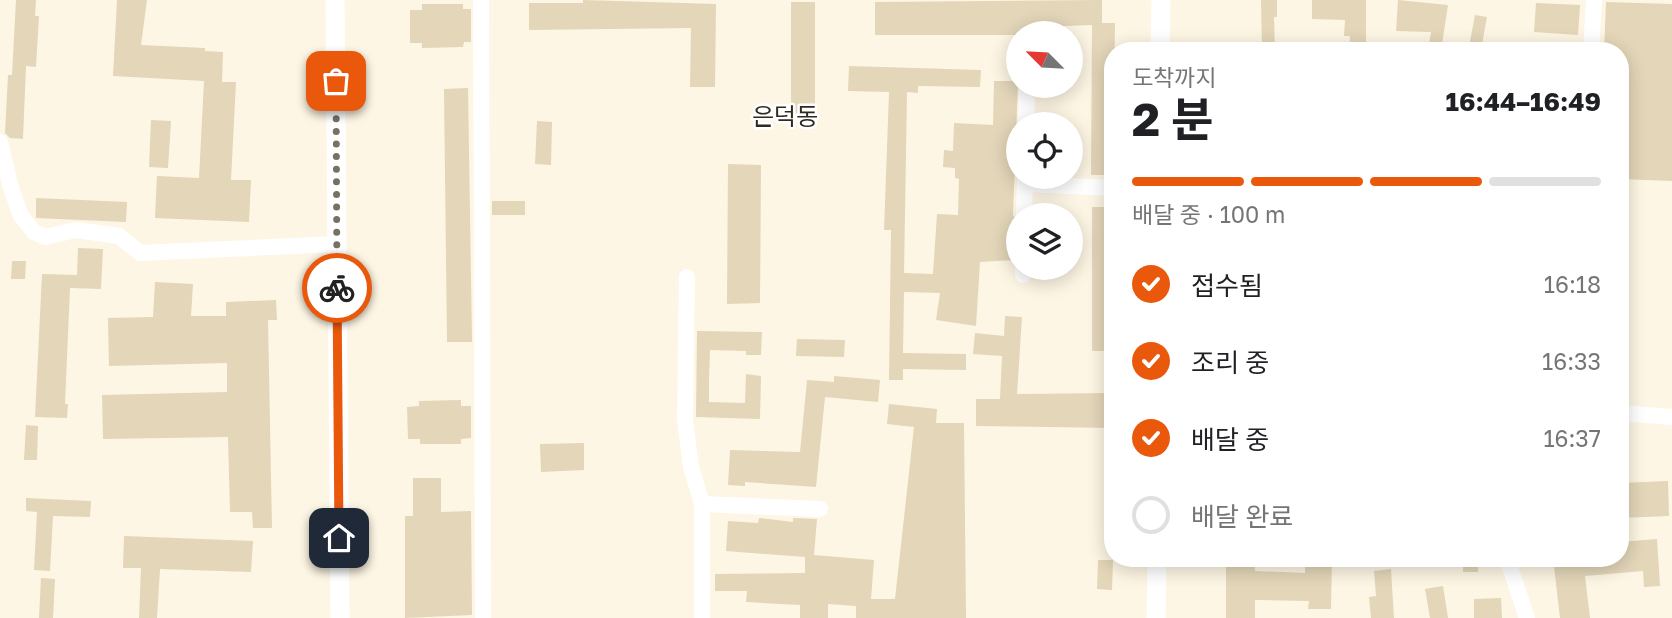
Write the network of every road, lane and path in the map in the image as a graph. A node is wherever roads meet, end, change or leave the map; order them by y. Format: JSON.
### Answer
{"nodes":[{"id":1,"x":335,"y":0,"type":"edge"},
{"id":2,"x":481,"y":0,"type":"edge"},
{"id":3,"x":1161,"y":0,"type":"edge"},
{"id":4,"x":1594,"y":0,"type":"edge"},
{"id":5,"x":1160,"y":42,"type":"edge"},
{"id":6,"x":1592,"y":42,"type":"edge"},
{"id":7,"x":0,"y":142,"type":"edge"},
{"id":8,"x":1083,"y":185,"type":"edge"},
{"id":9,"x":1104,"y":186,"type":"edge"},
{"id":10,"x":337,"y":244,"type":"junction"},
{"id":11,"x":687,"y":276,"type":"dead end"},
{"id":12,"x":1629,"y":413,"type":"edge"},
{"id":13,"x":1672,"y":417,"type":"edge"},
{"id":14,"x":702,"y":504,"type":"junction"},
{"id":15,"x":820,"y":509,"type":"dead end"},
{"id":16,"x":1157,"y":567,"type":"edge"},
{"id":17,"x":1510,"y":567,"type":"edge"},
{"id":18,"x":340,"y":618,"type":"edge"},
{"id":19,"x":483,"y":618,"type":"edge"},
{"id":20,"x":702,"y":618,"type":"edge"},
{"id":21,"x":1156,"y":618,"type":"edge"},
{"id":22,"x":1527,"y":618,"type":"edge"}],
"edges":[{"from":1,"to":10,"type":"main road"},
{"from":2,"to":19,"type":"street"},
{"from":3,"to":5,"type":"main road"},
{"from":4,"to":6,"type":"street"},
{"from":7,"to":10,"type":"street"},
{"from":8,"to":9,"type":"street"},
{"from":10,"to":18,"type":"main road"},
{"from":11,"to":14,"type":"street"},
{"from":12,"to":13,"type":"street"},
{"from":14,"to":15,"type":"street"},
{"from":14,"to":20,"type":"street"},
{"from":16,"to":21,"type":"main road"},
{"from":17,"to":22,"type":"street"}]}
